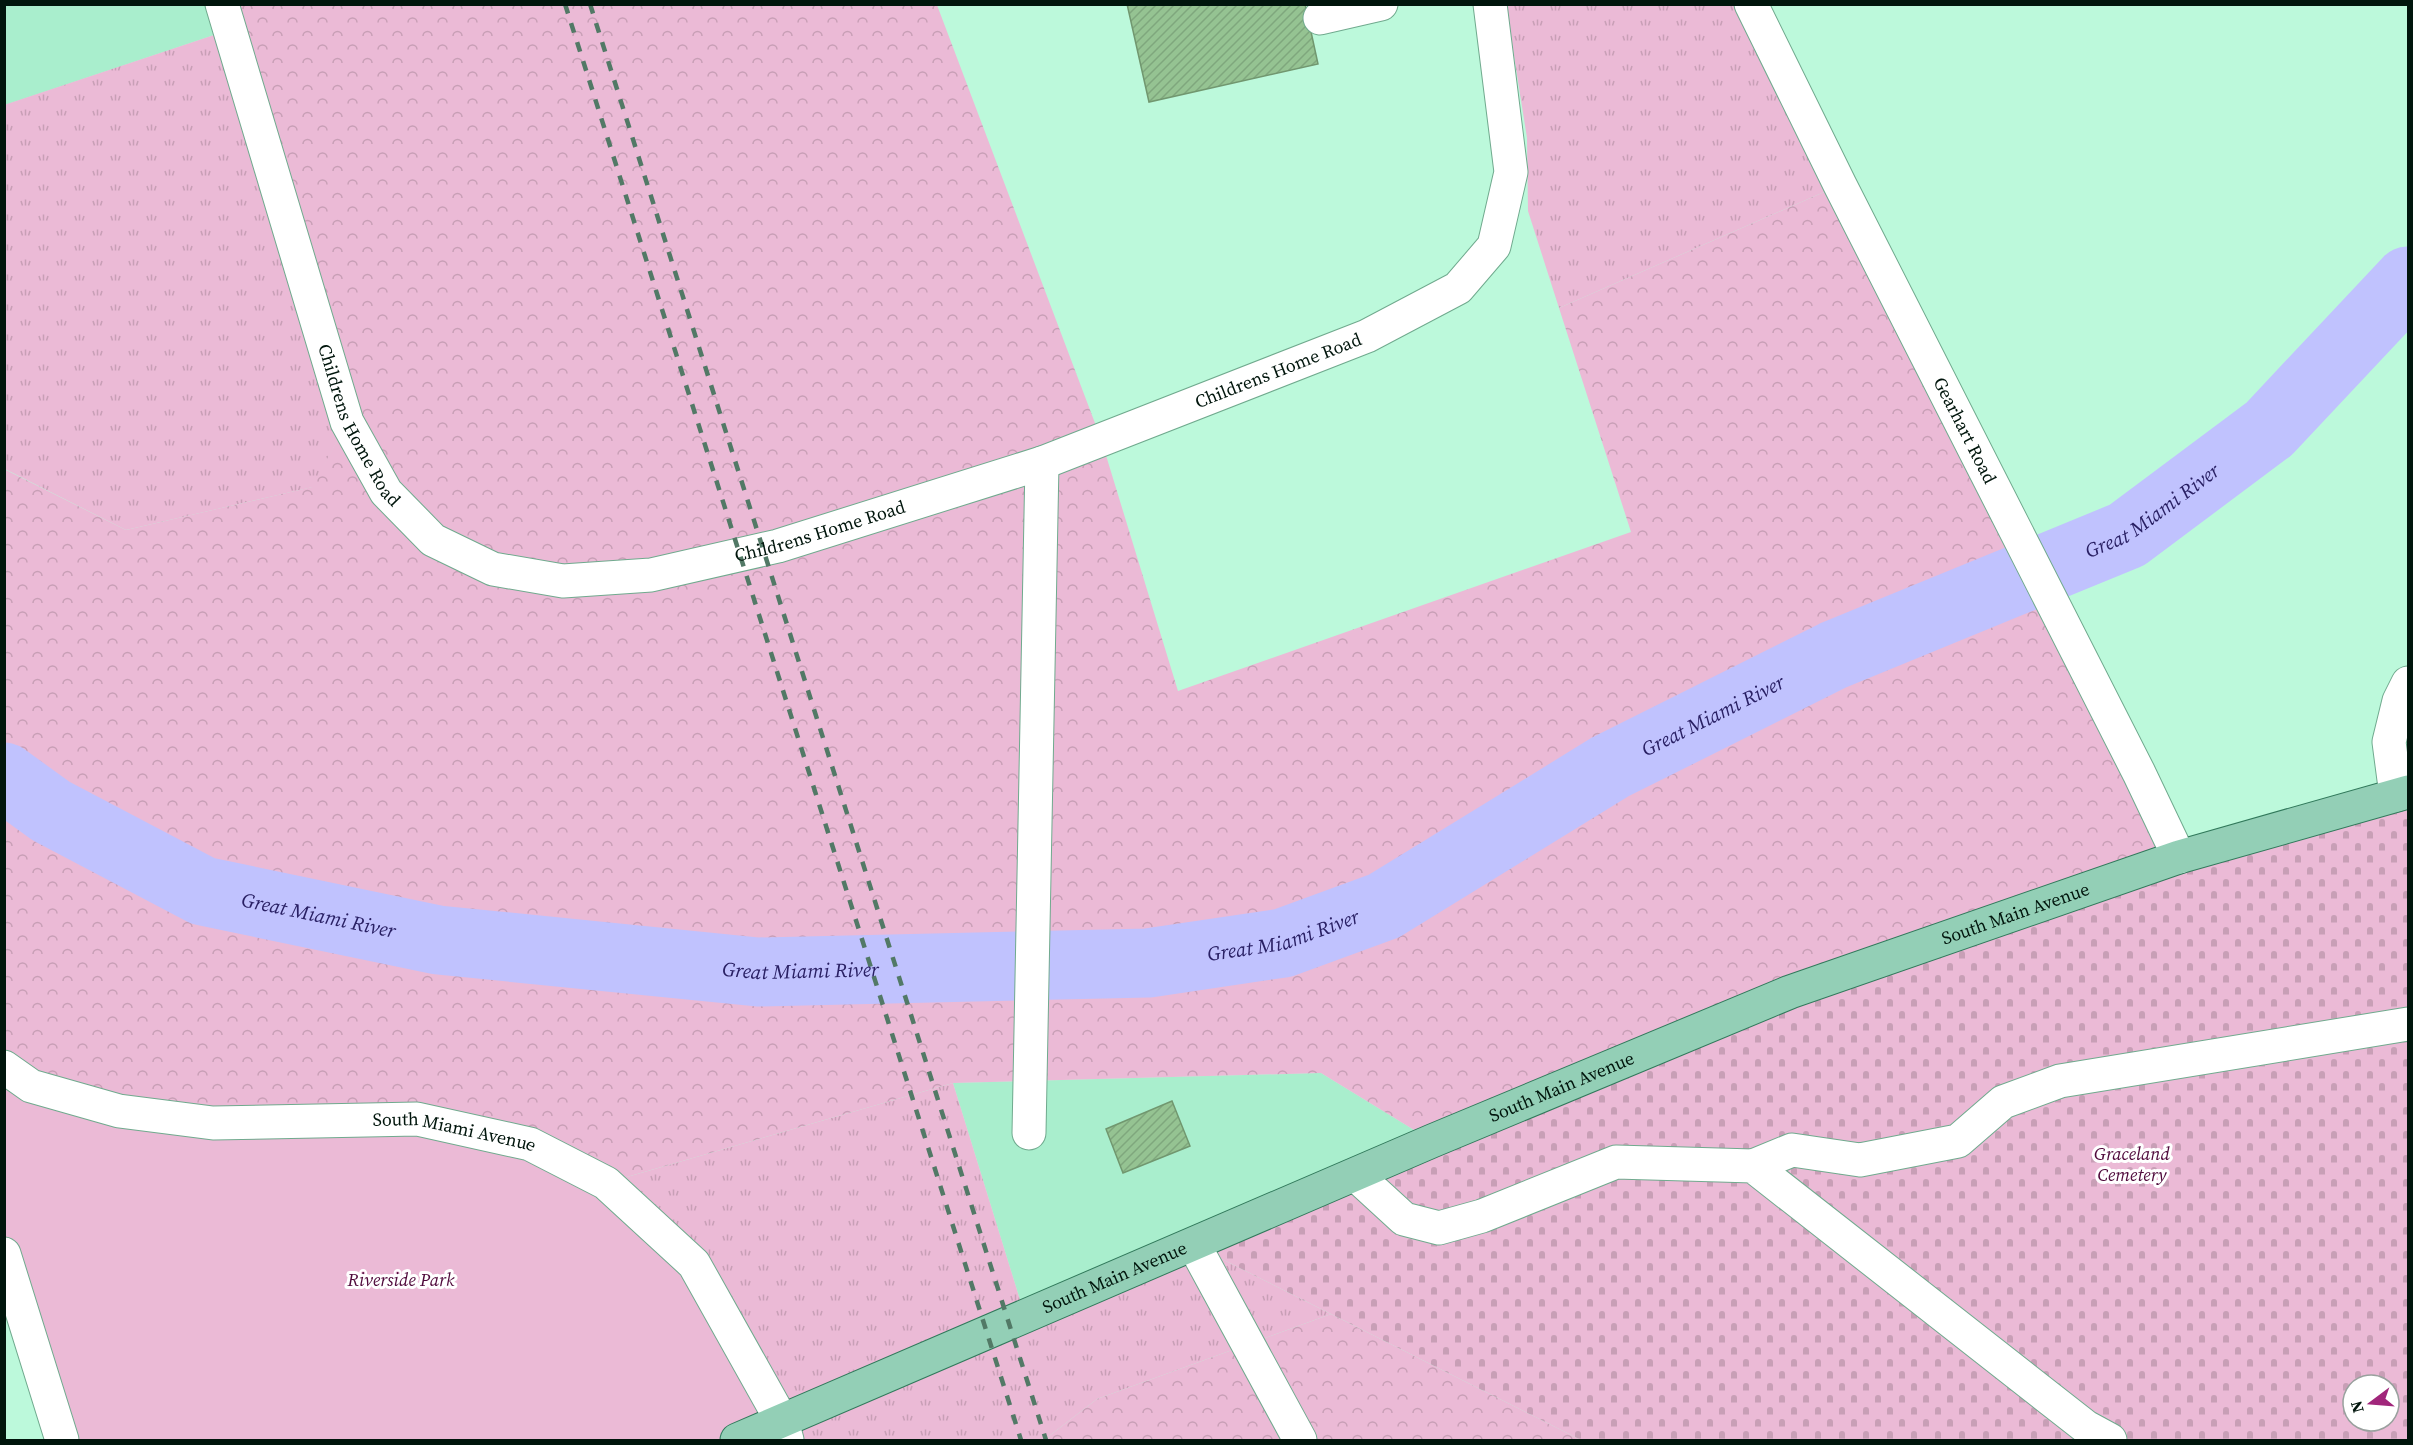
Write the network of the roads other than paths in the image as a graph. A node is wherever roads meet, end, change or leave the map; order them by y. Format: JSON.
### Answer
{"nodes":[{"id":1,"x":222,"y":4,"type":"edge"},
{"id":2,"x":1381,"y":4,"type":"edge"},
{"id":3,"x":1490,"y":4,"type":"edge"},
{"id":4,"x":1751,"y":4,"type":"edge"},
{"id":5,"x":1320,"y":18,"type":"dead end"},
{"id":6,"x":1042,"y":463,"type":"junction"},
{"id":7,"x":2409,"y":683,"type":"edge"},
{"id":8,"x":2402,"y":794,"type":"edge"},
{"id":9,"x":2179,"y":856,"type":"junction"},
{"id":10,"x":2409,"y":1024,"type":"edge"},
{"id":11,"x":4,"y":1067,"type":"edge"},
{"id":12,"x":1029,"y":1133,"type":"dead end"},
{"id":13,"x":1753,"y":1166,"type":"junction"},
{"id":14,"x":1356,"y":1175,"type":"junction"},
{"id":15,"x":1194,"y":1245,"type":"junction"},
{"id":16,"x":5,"y":1260,"type":"edge"},
{"id":17,"x":784,"y":1431,"type":"edge"},
{"id":18,"x":62,"y":1440,"type":"edge"},
{"id":19,"x":736,"y":1440,"type":"edge"},
{"id":20,"x":1300,"y":1440,"type":"edge"},
{"id":21,"x":2110,"y":1440,"type":"edge"}],
"edges":[{"from":1,"to":6,"type":"street","name":"Childrens Home Road"},
{"from":2,"to":5,"type":"street"},
{"from":3,"to":6,"type":"street","name":"Childrens Home Road"},
{"from":4,"to":9,"type":"street","name":"Gearhart Road"},
{"from":6,"to":12,"type":"street"},
{"from":7,"to":8,"type":"street"},
{"from":8,"to":9,"type":"main road","name":"South Main Avenue"},
{"from":9,"to":14,"type":"main road","name":"South Main Avenue"},
{"from":10,"to":13,"type":"street"},
{"from":11,"to":17,"type":"street","name":"South Miami Avenue"},
{"from":13,"to":14,"type":"street"},
{"from":13,"to":21,"type":"street"},
{"from":14,"to":15,"type":"main road","name":"South Main Avenue"},
{"from":15,"to":17,"type":"main road","name":"South Main Avenue"},
{"from":15,"to":20,"type":"street"},
{"from":16,"to":18,"type":"street"},
{"from":17,"to":19,"type":"main road","name":"South Main Avenue"}]}
